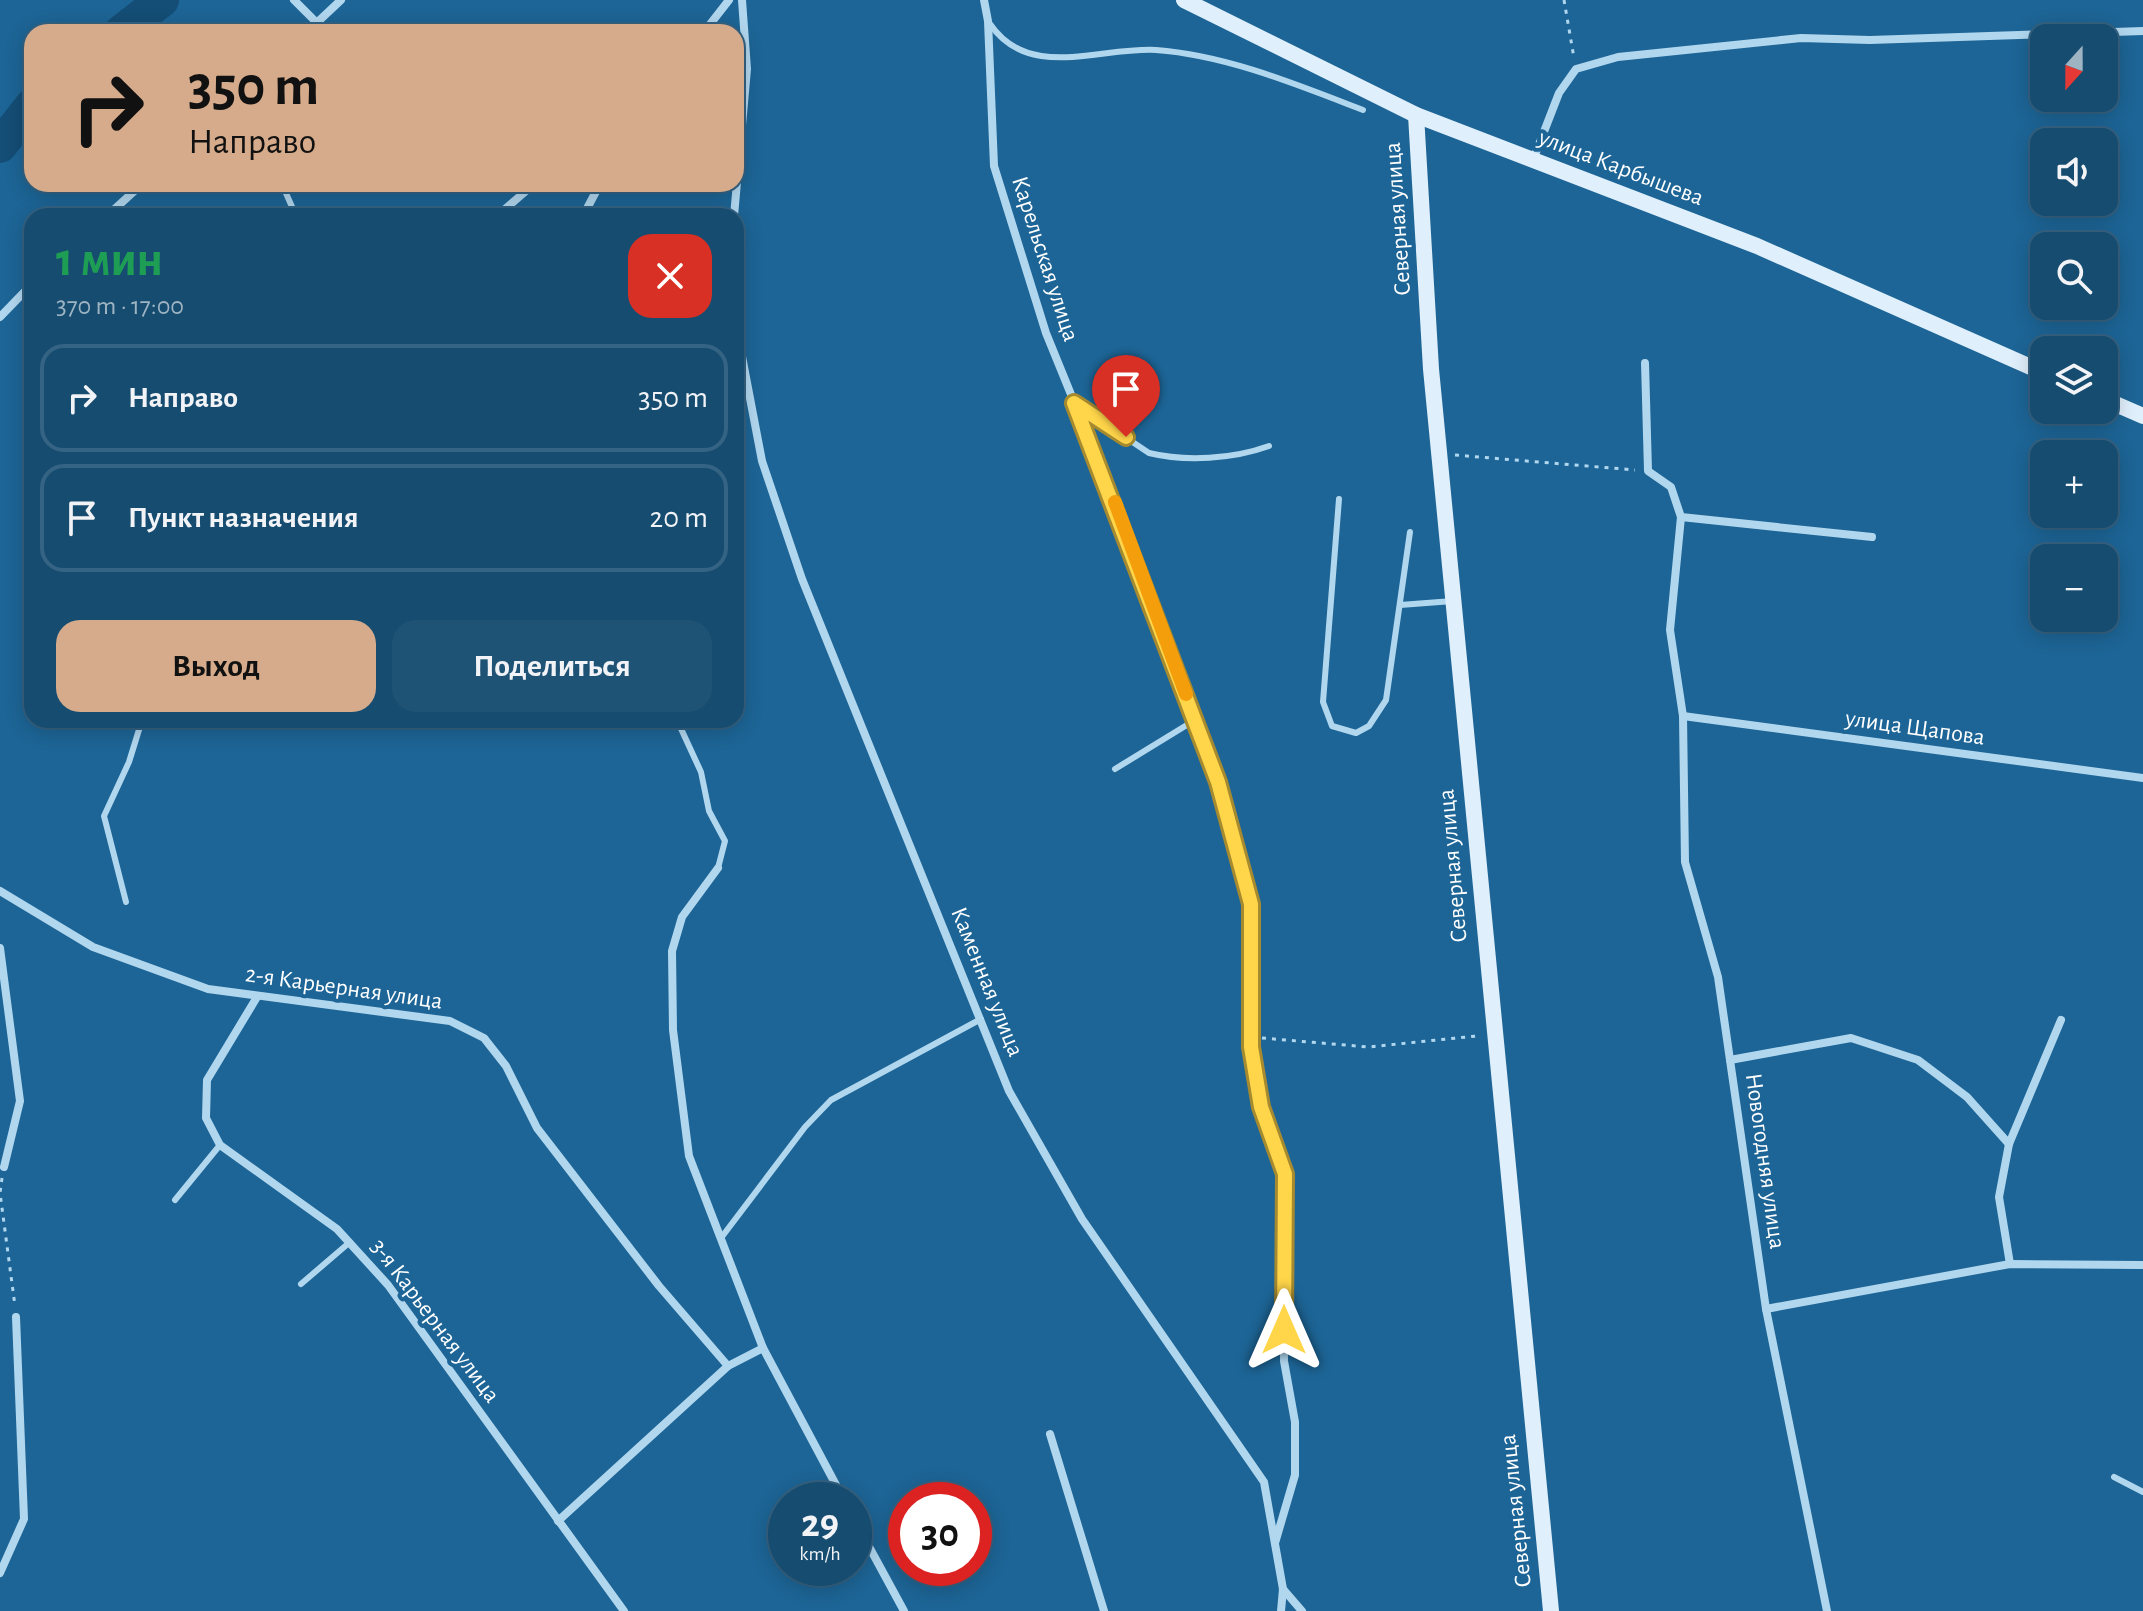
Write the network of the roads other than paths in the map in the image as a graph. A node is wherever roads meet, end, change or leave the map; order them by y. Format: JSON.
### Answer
{"nodes":[{"id":1,"x":294,"y":0,"type":"edge"},
{"id":2,"x":341,"y":0,"type":"edge"},
{"id":3,"x":729,"y":0,"type":"edge"},
{"id":4,"x":742,"y":0,"type":"edge"},
{"id":5,"x":984,"y":0,"type":"edge"},
{"id":6,"x":1184,"y":0,"type":"edge"},
{"id":7,"x":988,"y":21,"type":"junction"},
{"id":8,"x":317,"y":23,"type":"joint"},
{"id":9,"x":710,"y":24,"type":"edge"},
{"id":10,"x":744,"y":24,"type":"edge"},
{"id":11,"x":744,"y":28,"type":"edge"},
{"id":12,"x":2143,"y":31,"type":"edge"},
{"id":13,"x":744,"y":103,"type":"edge"},
{"id":14,"x":1363,"y":110,"type":"dead end"},
{"id":15,"x":1416,"y":115,"type":"junction"},
{"id":16,"x":1532,"y":161,"type":"junction"},
{"id":17,"x":133,"y":192,"type":"edge"},
{"id":18,"x":525,"y":192,"type":"edge"},
{"id":19,"x":116,"y":208,"type":"edge"},
{"id":20,"x":506,"y":208,"type":"edge"},
{"id":21,"x":24,"y":292,"type":"edge"},
{"id":22,"x":0,"y":317,"type":"edge"},
{"id":23,"x":1645,"y":363,"type":"dead end"},
{"id":24,"x":744,"y":367,"type":"edge"},
{"id":25,"x":2030,"y":367,"type":"edge"},
{"id":26,"x":1074,"y":403,"type":"junction"},
{"id":27,"x":2118,"y":405,"type":"edge"},
{"id":28,"x":2143,"y":416,"type":"edge"},
{"id":29,"x":1269,"y":446,"type":"dead end"},
{"id":30,"x":1339,"y":499,"type":"dead end"},
{"id":31,"x":1681,"y":517,"type":"junction"},
{"id":32,"x":1410,"y":532,"type":"dead end"},
{"id":33,"x":1872,"y":537,"type":"dead end"},
{"id":34,"x":1453,"y":601,"type":"junction"},
{"id":35,"x":1400,"y":605,"type":"junction"},
{"id":36,"x":1683,"y":716,"type":"junction"},
{"id":37,"x":1195,"y":720,"type":"junction"},
{"id":38,"x":140,"y":728,"type":"edge"},
{"id":39,"x":681,"y":728,"type":"edge"},
{"id":40,"x":1115,"y":769,"type":"dead end"},
{"id":41,"x":2143,"y":778,"type":"edge"},
{"id":42,"x":718,"y":868,"type":"joint"},
{"id":43,"x":0,"y":893,"type":"edge"},
{"id":44,"x":126,"y":902,"type":"dead end"},
{"id":45,"x":0,"y":948,"type":"edge"},
{"id":46,"x":257,"y":997,"type":"junction"},
{"id":47,"x":981,"y":1019,"type":"junction"},
{"id":48,"x":2061,"y":1020,"type":"dead end"},
{"id":49,"x":1730,"y":1060,"type":"junction"},
{"id":50,"x":2009,"y":1144,"type":"junction"},
{"id":51,"x":220,"y":1145,"type":"junction"},
{"id":52,"x":4,"y":1167,"type":"road end"},
{"id":53,"x":175,"y":1200,"type":"dead end"},
{"id":54,"x":721,"y":1238,"type":"junction"},
{"id":55,"x":350,"y":1242,"type":"junction"},
{"id":56,"x":2010,"y":1264,"type":"junction"},
{"id":57,"x":2143,"y":1265,"type":"edge"},
{"id":58,"x":301,"y":1284,"type":"dead end"},
{"id":59,"x":1766,"y":1309,"type":"junction"},
{"id":60,"x":16,"y":1317,"type":"road end"},
{"id":61,"x":763,"y":1348,"type":"junction"},
{"id":62,"x":728,"y":1366,"type":"junction"},
{"id":63,"x":1050,"y":1434,"type":"dead end"},
{"id":64,"x":2114,"y":1477,"type":"dead end"},
{"id":65,"x":834,"y":1482,"type":"edge"},
{"id":66,"x":2143,"y":1492,"type":"edge"},
{"id":67,"x":558,"y":1521,"type":"junction"},
{"id":68,"x":1275,"y":1543,"type":"junction"},
{"id":69,"x":872,"y":1552,"type":"edge"},
{"id":70,"x":0,"y":1573,"type":"edge"},
{"id":71,"x":1283,"y":1589,"type":"junction"},
{"id":72,"x":624,"y":1611,"type":"edge"},
{"id":73,"x":904,"y":1611,"type":"edge"},
{"id":74,"x":1104,"y":1611,"type":"edge"},
{"id":75,"x":1281,"y":1611,"type":"edge"},
{"id":76,"x":1302,"y":1611,"type":"edge"},
{"id":77,"x":1551,"y":1611,"type":"edge"},
{"id":78,"x":1827,"y":1611,"type":"edge"}],
"edges":[{"from":1,"to":8,"type":"street"},
{"from":2,"to":8,"type":"street"},
{"from":3,"to":9,"type":"street"},
{"from":4,"to":10,"type":"street"},
{"from":5,"to":7,"type":"street","name":"Карельская улица"},
{"from":6,"to":15,"type":"main road","name":"улица Карбышева"},
{"from":7,"to":14,"type":"lane"},
{"from":7,"to":26,"type":"street","name":"Карельская улица"},
{"from":11,"to":13,"type":"street"},
{"from":12,"to":16,"type":"street"},
{"from":15,"to":16,"type":"main road","name":"улица Карбышева"},
{"from":15,"to":34,"type":"main road","name":"Северная улица"},
{"from":16,"to":25,"type":"main road","name":"улица Карбышева"},
{"from":17,"to":19,"type":"street"},
{"from":18,"to":20,"type":"street"},
{"from":21,"to":22,"type":"street"},
{"from":23,"to":31,"type":"street"},
{"from":24,"to":47,"type":"street","name":"Каменная улица"},
{"from":26,"to":29,"type":"lane"},
{"from":26,"to":37,"type":"street","name":"Карельская улица"},
{"from":27,"to":28,"type":"main road"},
{"from":30,"to":35,"type":"lane"},
{"from":31,"to":33,"type":"street"},
{"from":31,"to":36,"type":"street","name":"Новогодняя улица"},
{"from":32,"to":35,"type":"lane"},
{"from":34,"to":35,"type":"lane"},
{"from":34,"to":77,"type":"main road","name":"Северная улица"},
{"from":36,"to":41,"type":"street","name":"улица Щапова"},
{"from":36,"to":49,"type":"street","name":"Новогодняя улица"},
{"from":37,"to":40,"type":"lane"},
{"from":37,"to":68,"type":"street","name":"Карельская улица"},
{"from":38,"to":44,"type":"lane"},
{"from":39,"to":42,"type":"lane"},
{"from":42,"to":54,"type":"street"},
{"from":43,"to":46,"type":"street","name":"2-я Карьерная улица"},
{"from":45,"to":52,"type":"street"},
{"from":46,"to":51,"type":"street"},
{"from":46,"to":62,"type":"street","name":"2-я Карьерная улица"},
{"from":47,"to":54,"type":"lane"},
{"from":47,"to":68,"type":"street","name":"Каменная улица"},
{"from":48,"to":50,"type":"street"},
{"from":49,"to":50,"type":"street"},
{"from":49,"to":59,"type":"street","name":"Новогодняя улица"},
{"from":50,"to":56,"type":"street"},
{"from":51,"to":53,"type":"lane"},
{"from":51,"to":55,"type":"street","name":"3-я Карьерная улица"},
{"from":54,"to":61,"type":"street"},
{"from":55,"to":58,"type":"lane"},
{"from":55,"to":67,"type":"street","name":"3-я Карьерная улица"},
{"from":56,"to":57,"type":"street"},
{"from":56,"to":59,"type":"street"},
{"from":59,"to":78,"type":"street","name":"Новогодняя улица"},
{"from":60,"to":70,"type":"street"},
{"from":61,"to":62,"type":"street"},
{"from":61,"to":65,"type":"street"},
{"from":62,"to":67,"type":"street"},
{"from":63,"to":74,"type":"street"},
{"from":64,"to":66,"type":"lane"},
{"from":67,"to":72,"type":"street","name":"3-я Карьерная улица"},
{"from":68,"to":71,"type":"street","name":"Каменная улица"},
{"from":69,"to":73,"type":"street"},
{"from":71,"to":75,"type":"street","name":"Каменная улица"},
{"from":71,"to":76,"type":"street"}]}
